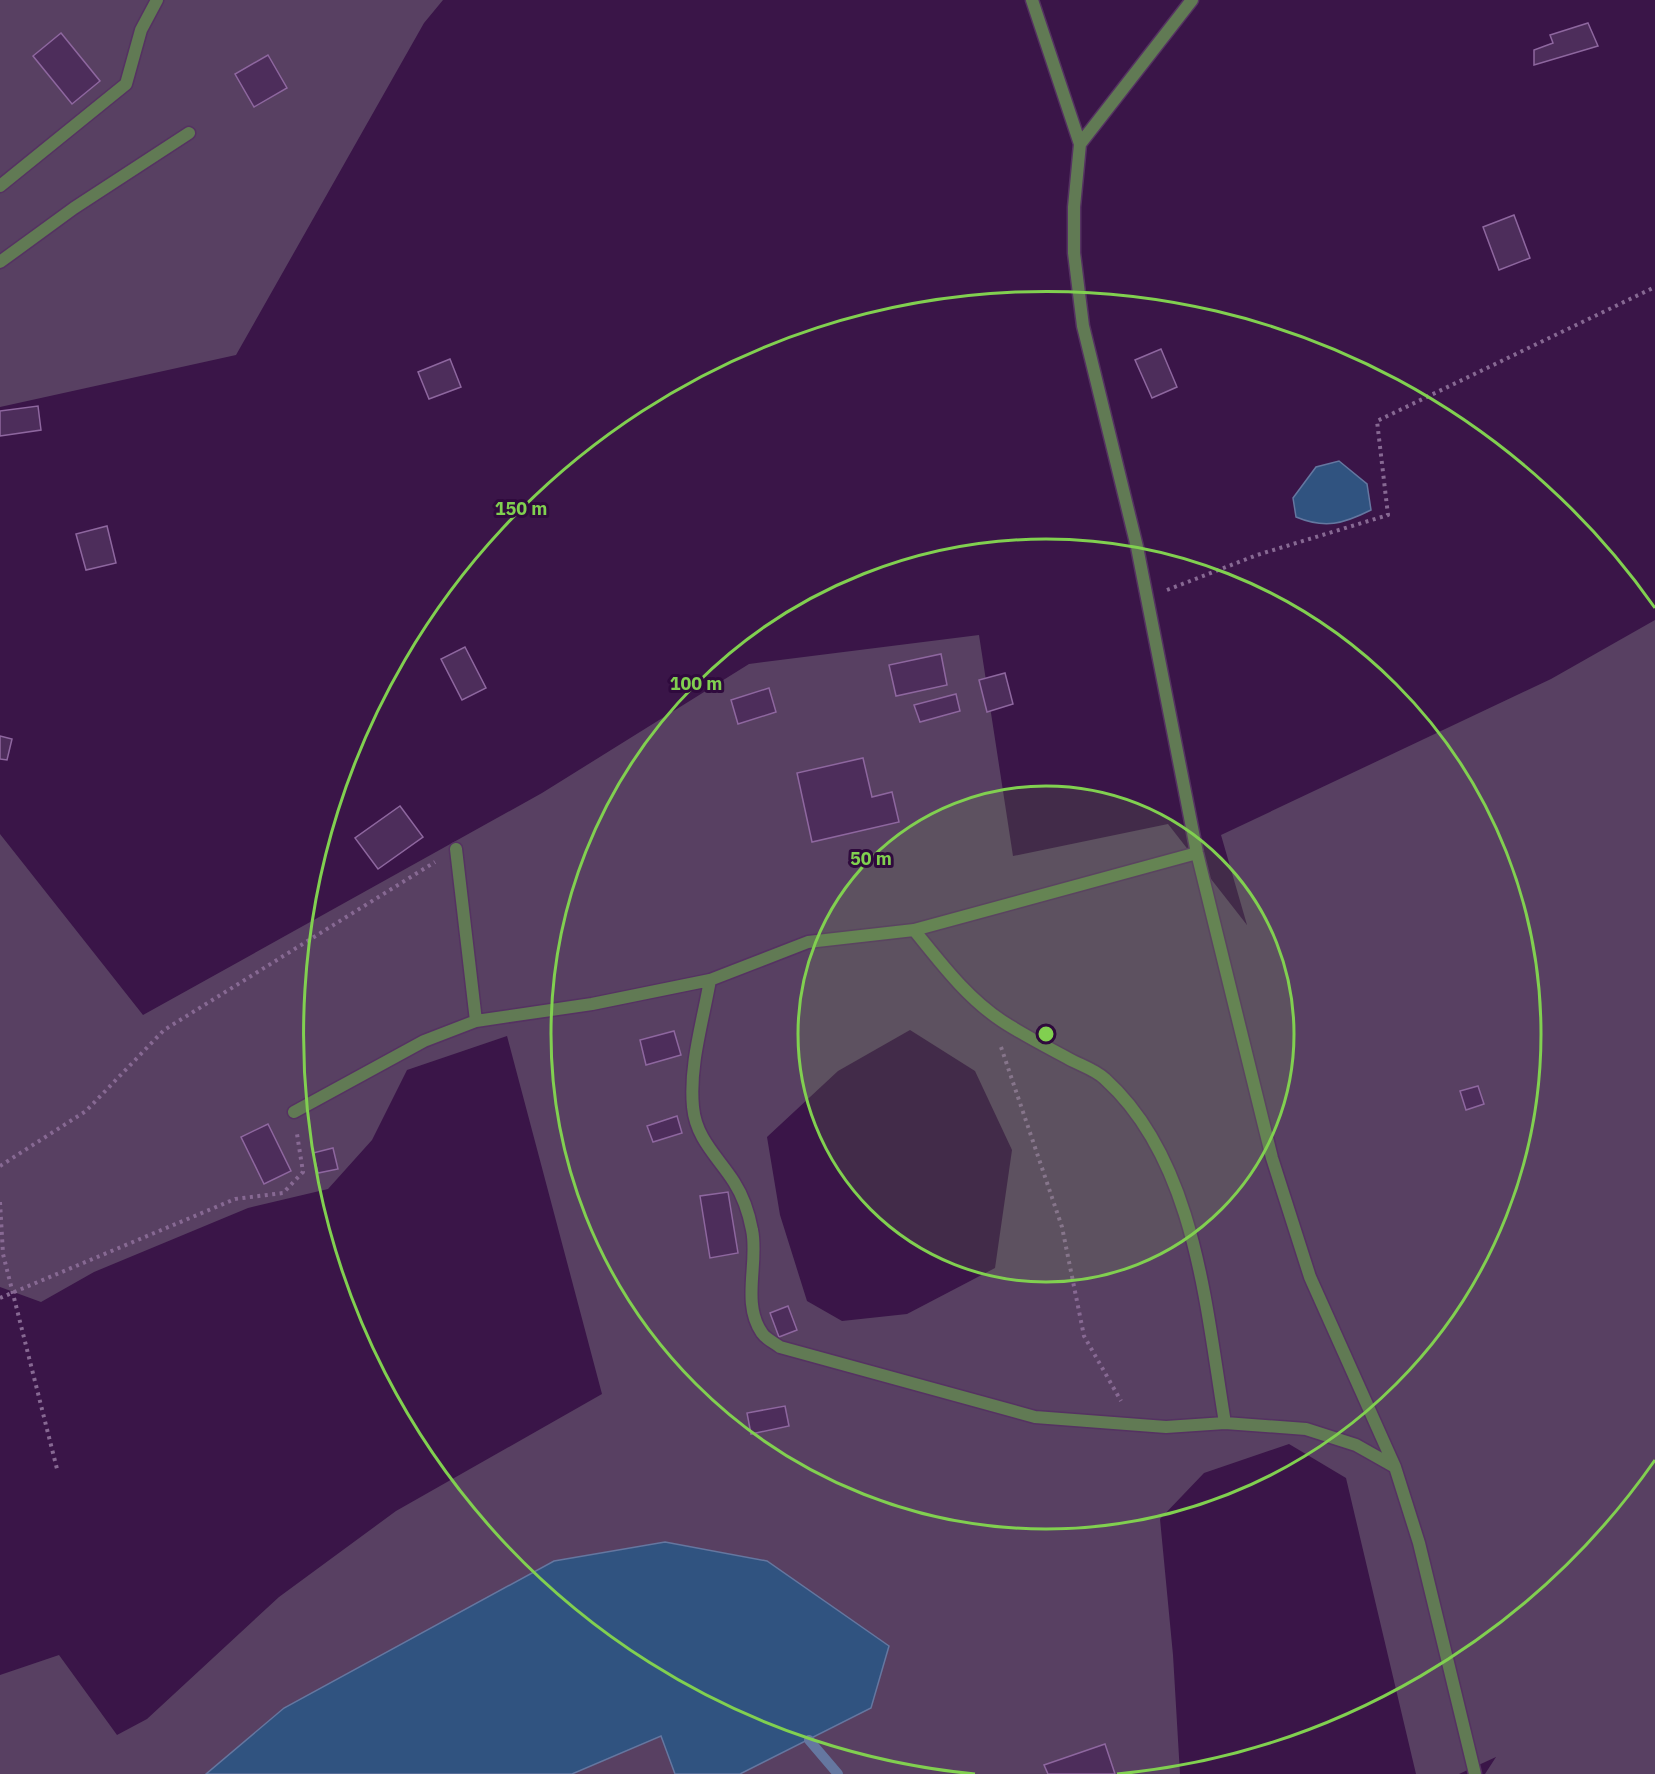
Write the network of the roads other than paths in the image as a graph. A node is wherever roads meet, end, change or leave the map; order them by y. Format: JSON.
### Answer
{"nodes":[{"id":1,"x":157,"y":0,"type":"edge"},
{"id":2,"x":1032,"y":0,"type":"edge"},
{"id":3,"x":1192,"y":0,"type":"edge"},
{"id":4,"x":189,"y":133,"type":"dead end"},
{"id":5,"x":1080,"y":144,"type":"junction"},
{"id":6,"x":0,"y":186,"type":"edge"},
{"id":7,"x":0,"y":262,"type":"edge"},
{"id":8,"x":456,"y":849,"type":"road end"},
{"id":9,"x":1197,"y":853,"type":"junction"},
{"id":10,"x":914,"y":930,"type":"junction"},
{"id":11,"x":710,"y":980,"type":"junction"},
{"id":12,"x":476,"y":1021,"type":"junction"},
{"id":13,"x":294,"y":1112,"type":"road end"},
{"id":14,"x":1225,"y":1423,"type":"junction"},
{"id":15,"x":1395,"y":1467,"type":"junction"},
{"id":16,"x":1472,"y":1772,"type":"edge"}],
"edges":[{"from":1,"to":6,"type":"street"},
{"from":2,"to":5,"type":"street"},
{"from":3,"to":5,"type":"street"},
{"from":4,"to":7,"type":"street"},
{"from":5,"to":9,"type":"street"},
{"from":8,"to":12,"type":"street"},
{"from":9,"to":10,"type":"street"},
{"from":9,"to":15,"type":"street"},
{"from":10,"to":11,"type":"street"},
{"from":10,"to":14,"type":"street"},
{"from":11,"to":12,"type":"street"},
{"from":11,"to":14,"type":"street"},
{"from":12,"to":13,"type":"street"},
{"from":14,"to":15,"type":"street"},
{"from":15,"to":16,"type":"street"}]}
